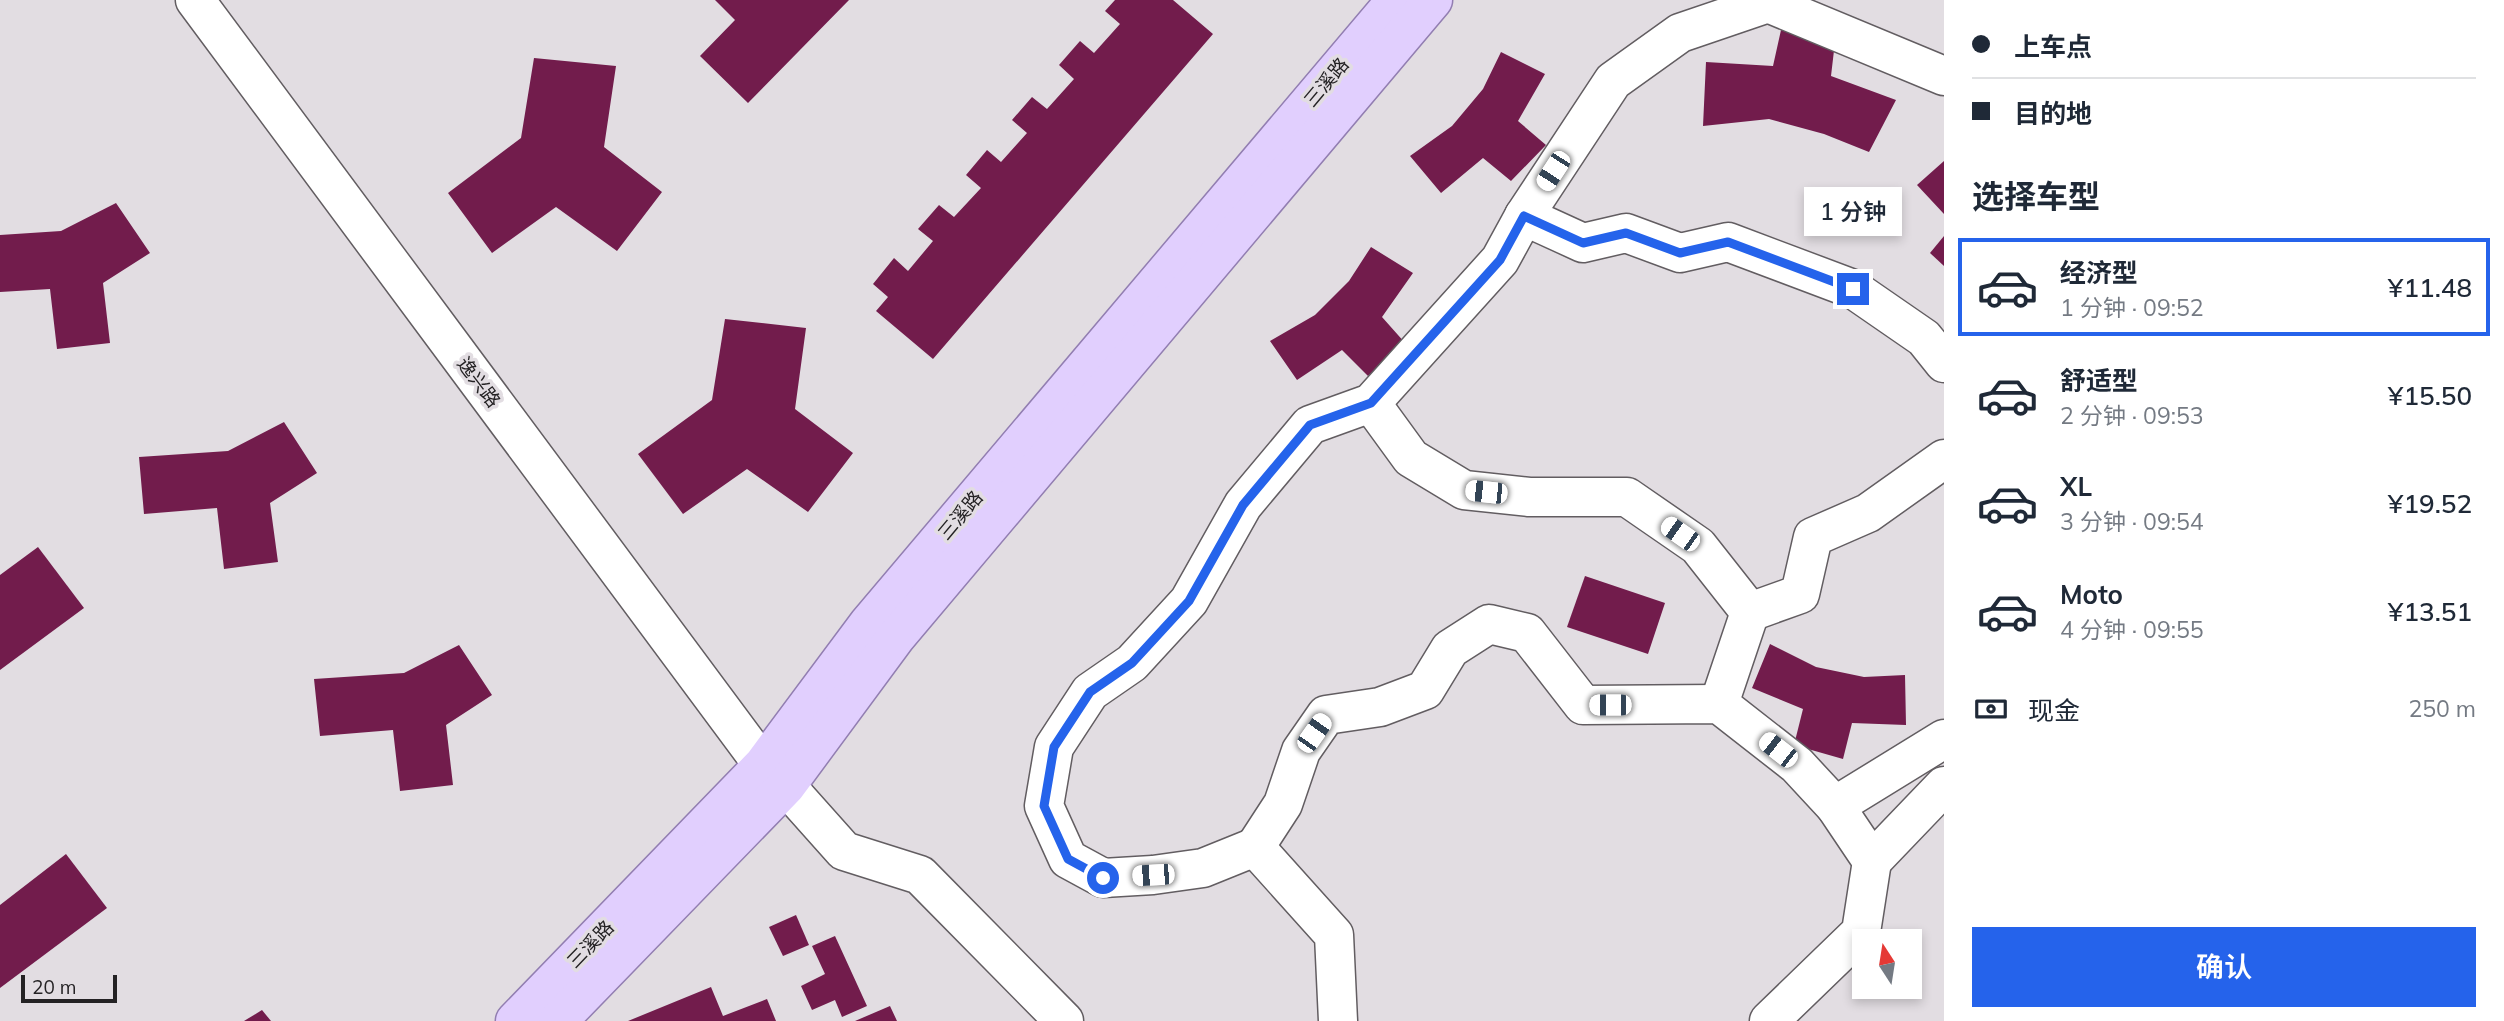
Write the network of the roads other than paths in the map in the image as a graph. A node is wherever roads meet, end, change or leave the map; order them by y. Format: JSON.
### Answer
{"nodes":[{"id":1,"x":195,"y":0,"type":"edge"},
{"id":2,"x":1396,"y":0,"type":"edge"},
{"id":3,"x":1433,"y":0,"type":"edge"},
{"id":4,"x":1944,"y":76,"type":"edge"},
{"id":5,"x":1524,"y":216,"type":"junction"},
{"id":6,"x":1944,"y":363,"type":"edge"},
{"id":7,"x":1371,"y":403,"type":"junction"},
{"id":8,"x":1944,"y":459,"type":"edge"},
{"id":9,"x":1750,"y":612,"type":"junction"},
{"id":10,"x":1719,"y":704,"type":"junction"},
{"id":11,"x":1944,"y":739,"type":"edge"},
{"id":12,"x":774,"y":776,"type":"junction"},
{"id":13,"x":1944,"y":786,"type":"edge"},
{"id":14,"x":1835,"y":807,"type":"junction"},
{"id":15,"x":1255,"y":847,"type":"junction"},
{"id":16,"x":1872,"y":861,"type":"junction"},
{"id":17,"x":540,"y":1015,"type":"edge"},
{"id":18,"x":1064,"y":1021,"type":"edge"},
{"id":19,"x":1338,"y":1021,"type":"edge"},
{"id":20,"x":1769,"y":1021,"type":"edge"}],
"edges":[{"from":1,"to":12,"type":"street","name":"逸兴路"},
{"from":2,"to":12,"type":"main road","name":"三溪路"},
{"from":3,"to":12,"type":"main road","name":"三溪路"},
{"from":4,"to":5,"type":"street"},
{"from":5,"to":6,"type":"street"},
{"from":5,"to":7,"type":"street"},
{"from":7,"to":9,"type":"street"},
{"from":7,"to":15,"type":"street"},
{"from":8,"to":9,"type":"street"},
{"from":9,"to":10,"type":"street"},
{"from":10,"to":14,"type":"street"},
{"from":10,"to":15,"type":"street"},
{"from":11,"to":14,"type":"street"},
{"from":12,"to":17,"type":"main road","name":"三溪路"},
{"from":12,"to":18,"type":"street","name":"逸兴路"},
{"from":13,"to":16,"type":"street"},
{"from":14,"to":16,"type":"street"},
{"from":15,"to":19,"type":"street"},
{"from":16,"to":20,"type":"street"}]}
